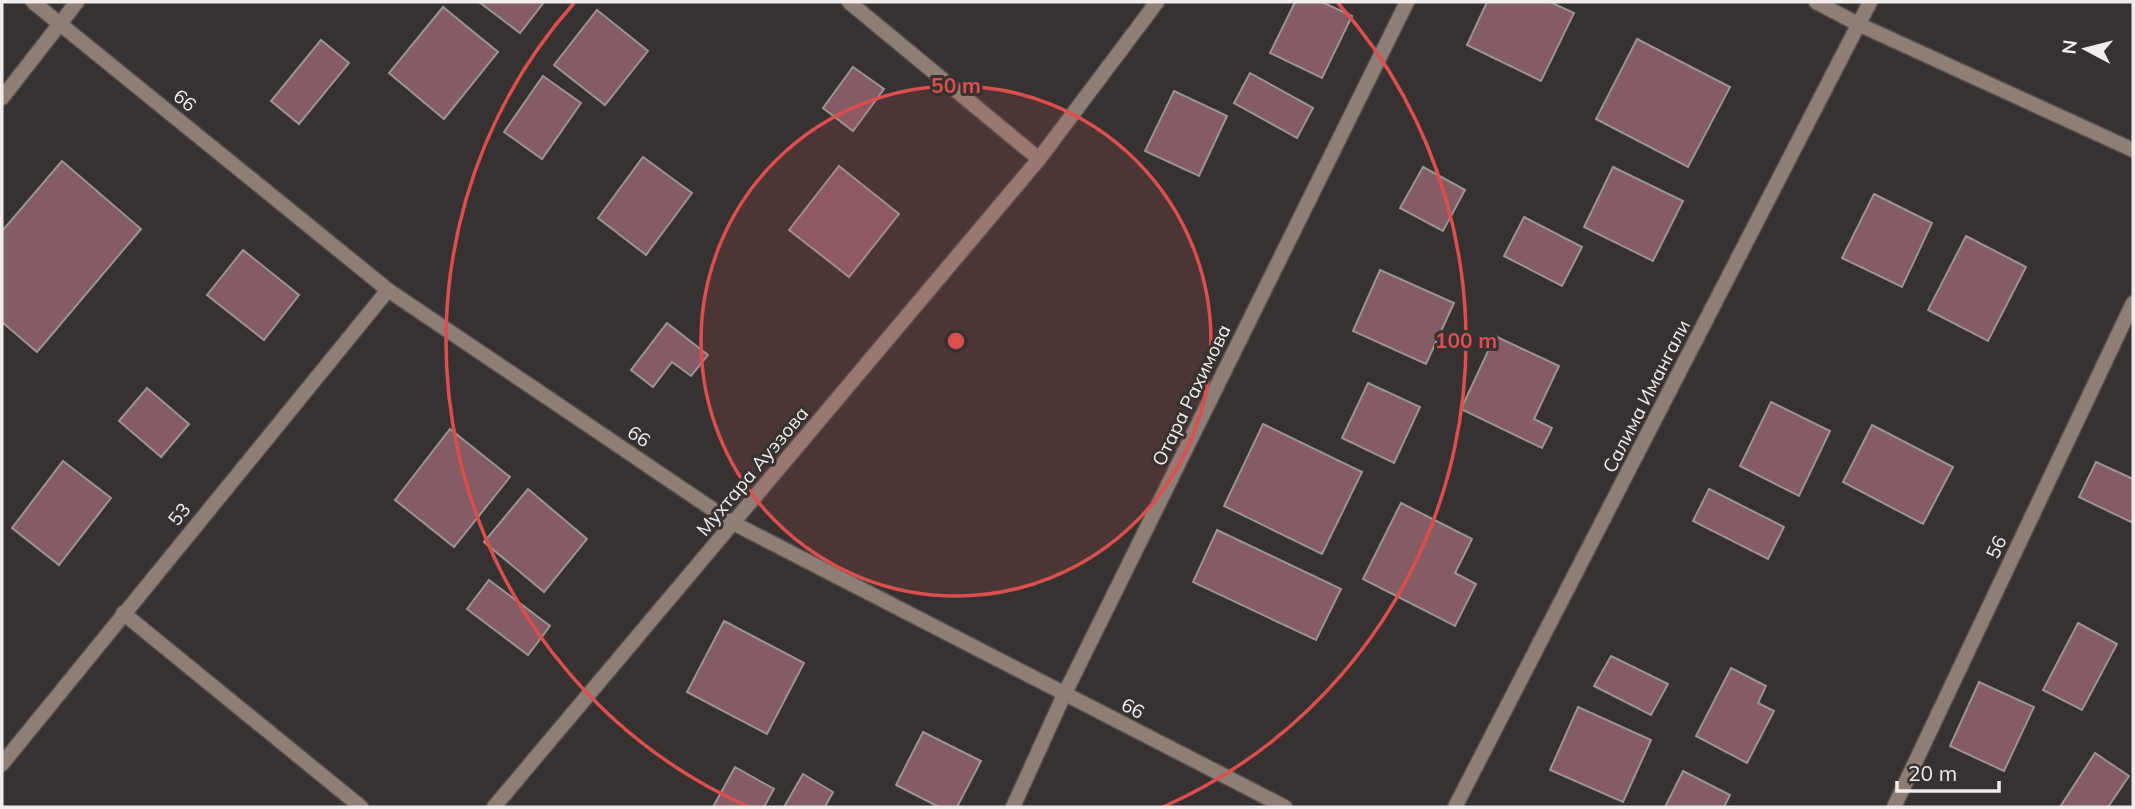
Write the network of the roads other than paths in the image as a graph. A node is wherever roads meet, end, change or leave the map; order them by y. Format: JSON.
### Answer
{"nodes":[{"id":1,"x":33,"y":2,"type":"edge"},
{"id":2,"x":77,"y":2,"type":"edge"},
{"id":3,"x":849,"y":2,"type":"edge"},
{"id":4,"x":1157,"y":2,"type":"edge"},
{"id":5,"x":1407,"y":2,"type":"edge"},
{"id":6,"x":1816,"y":2,"type":"edge"},
{"id":7,"x":1870,"y":2,"type":"edge"},
{"id":8,"x":61,"y":23,"type":"junction"},
{"id":9,"x":1858,"y":24,"type":"junction"},
{"id":10,"x":2,"y":98,"type":"edge"},
{"id":11,"x":2133,"y":150,"type":"edge"},
{"id":12,"x":1039,"y":159,"type":"junction"},
{"id":13,"x":387,"y":290,"type":"junction"},
{"id":14,"x":2133,"y":303,"type":"edge"},
{"id":15,"x":733,"y":523,"type":"junction"},
{"id":16,"x":123,"y":613,"type":"junction"},
{"id":17,"x":1064,"y":695,"type":"junction"},
{"id":18,"x":2,"y":764,"type":"edge"},
{"id":19,"x":361,"y":807,"type":"edge"},
{"id":20,"x":495,"y":807,"type":"edge"},
{"id":21,"x":1013,"y":807,"type":"edge"},
{"id":22,"x":1285,"y":807,"type":"edge"},
{"id":23,"x":1455,"y":807,"type":"edge"},
{"id":24,"x":1894,"y":807,"type":"edge"}],
"edges":[{"from":1,"to":8,"type":"street","name":"66"},
{"from":2,"to":8,"type":"street"},
{"from":3,"to":12,"type":"street"},
{"from":4,"to":12,"type":"street","name":"Мухтара Ауэзова"},
{"from":5,"to":17,"type":"street","name":"Отара Рахимова"},
{"from":6,"to":9,"type":"street"},
{"from":7,"to":9,"type":"street","name":"Салима Имангали"},
{"from":8,"to":10,"type":"street"},
{"from":8,"to":13,"type":"street","name":"66"},
{"from":9,"to":11,"type":"street"},
{"from":9,"to":23,"type":"street","name":"Салима Имангали"},
{"from":12,"to":15,"type":"street","name":"Мухтара Ауэзова"},
{"from":13,"to":15,"type":"street","name":"66"},
{"from":13,"to":16,"type":"street","name":"53"},
{"from":14,"to":24,"type":"street","name":"56"},
{"from":15,"to":17,"type":"street","name":"66"},
{"from":15,"to":20,"type":"street","name":"Мухтара Ауэзова"},
{"from":16,"to":18,"type":"street","name":"53"},
{"from":16,"to":19,"type":"street"},
{"from":17,"to":21,"type":"street","name":"Отара Рахимова"},
{"from":17,"to":22,"type":"street","name":"66"}]}
